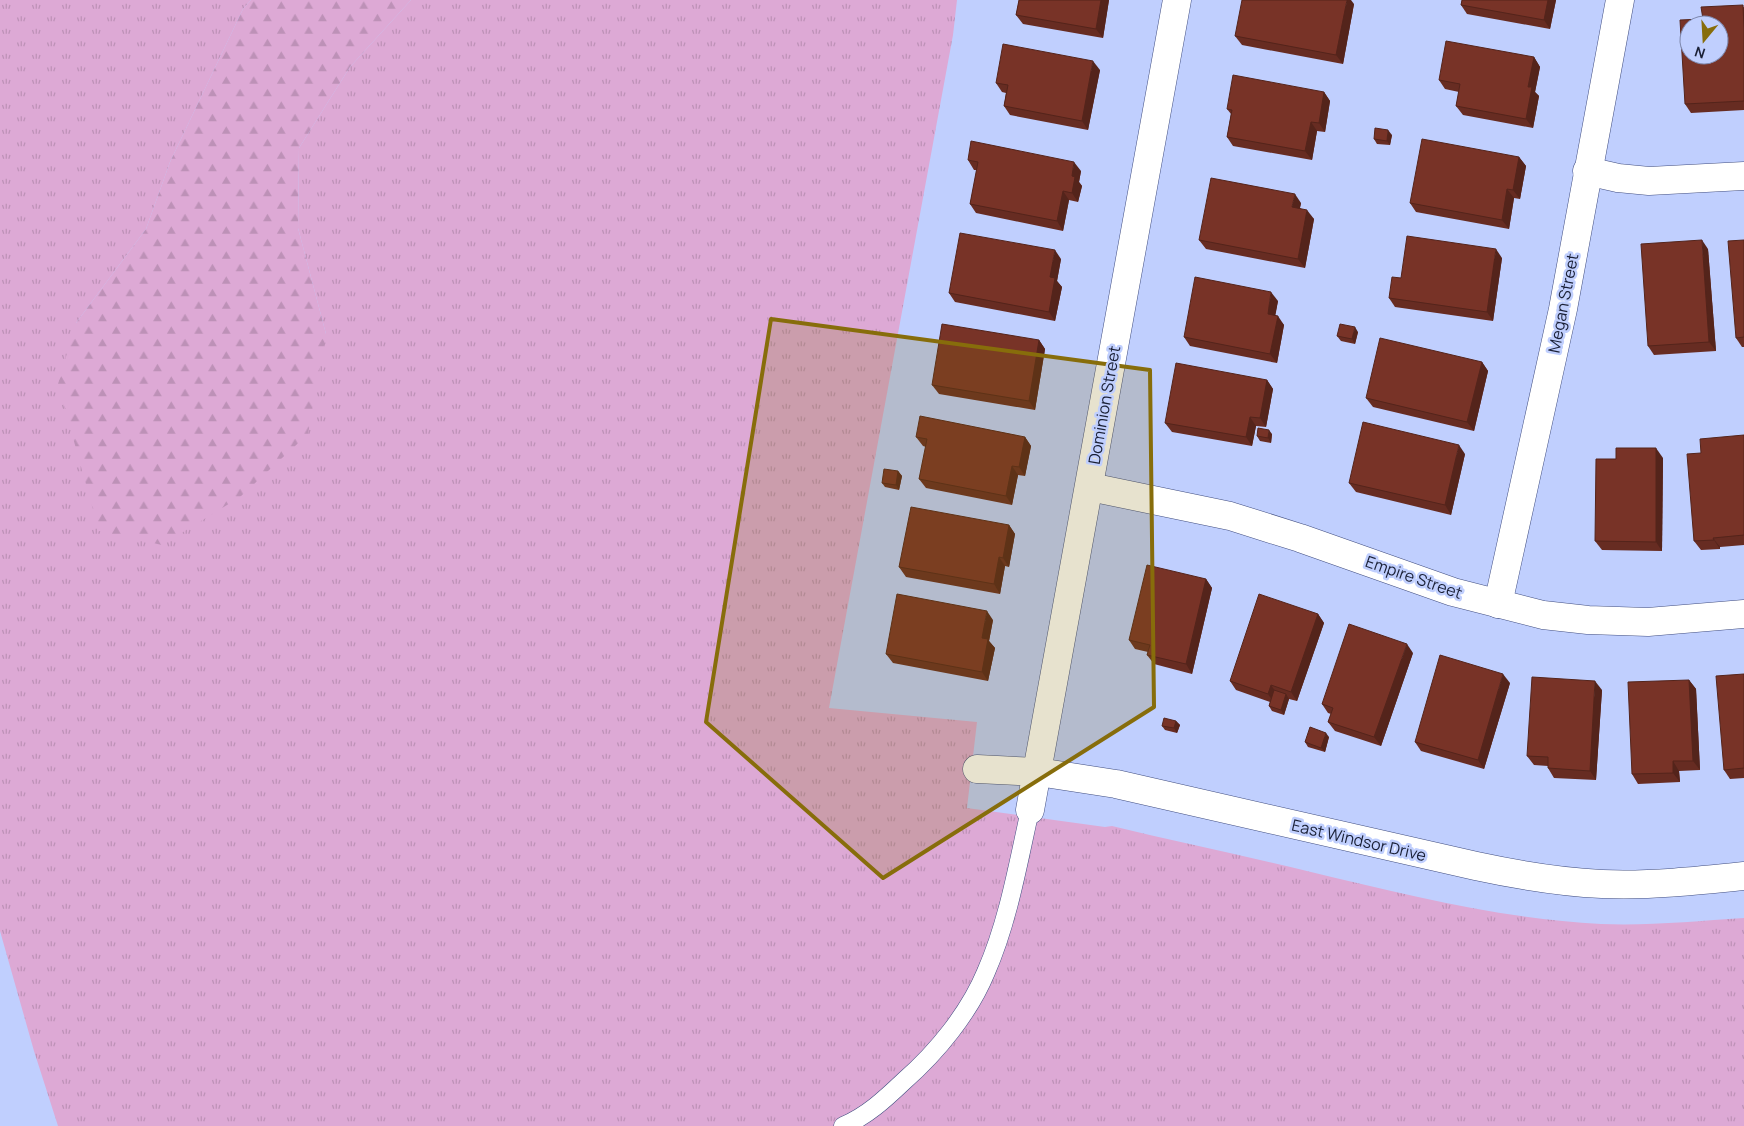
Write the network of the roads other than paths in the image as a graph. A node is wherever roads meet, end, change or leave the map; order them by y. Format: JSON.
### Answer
{"nodes":[{"id":1,"x":1177,"y":0,"type":"edge"},
{"id":2,"x":1620,"y":0,"type":"edge"},
{"id":3,"x":1587,"y":171,"type":"junction"},
{"id":4,"x":1744,"y":176,"type":"edge"},
{"id":5,"x":1090,"y":487,"type":"junction"},
{"id":6,"x":1498,"y":604,"type":"junction"},
{"id":7,"x":1744,"y":614,"type":"edge"},
{"id":8,"x":977,"y":769,"type":"dead end"},
{"id":9,"x":1038,"y":772,"type":"junction"},
{"id":10,"x":1030,"y":810,"type":"joint"},
{"id":11,"x":1744,"y":876,"type":"edge"},
{"id":12,"x":843,"y":1126,"type":"edge"}],
"edges":[{"from":1,"to":5,"type":"street","name":"Dominion Street"},
{"from":2,"to":3,"type":"street","name":"Megan Street"},
{"from":3,"to":4,"type":"street"},
{"from":3,"to":6,"type":"street","name":"Megan Street"},
{"from":5,"to":6,"type":"street","name":"Empire Street"},
{"from":5,"to":9,"type":"street","name":"Dominion Street"},
{"from":6,"to":7,"type":"street","name":"Empire Street"},
{"from":8,"to":9,"type":"street","name":"East Windsor Drive"},
{"from":9,"to":10,"type":"street","name":"Dominion Street"},
{"from":9,"to":11,"type":"street","name":"East Windsor Drive"},
{"from":10,"to":12,"type":"lane"}]}
